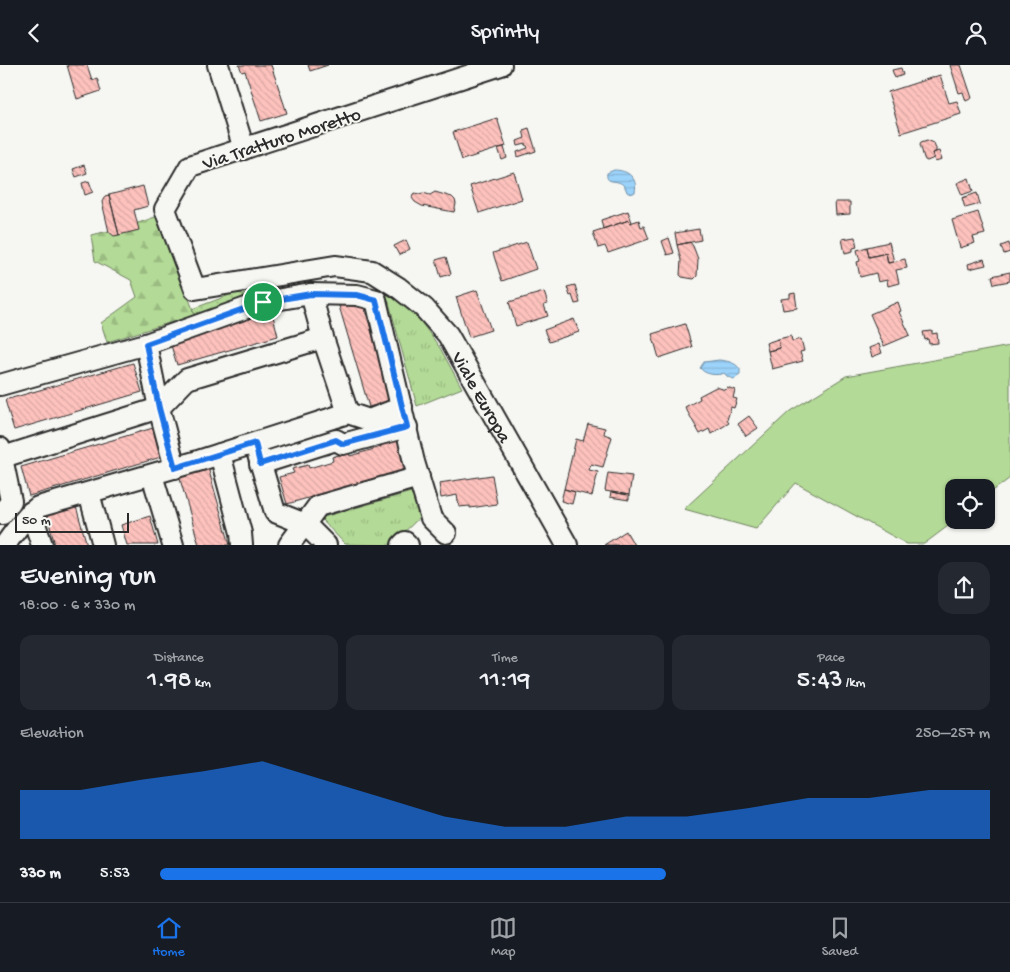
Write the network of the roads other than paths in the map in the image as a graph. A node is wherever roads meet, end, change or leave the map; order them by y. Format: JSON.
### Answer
{"nodes":[{"id":1,"x":218,"y":65,"type":"edge"},
{"id":2,"x":501,"y":65,"type":"edge"},
{"id":3,"x":244,"y":149,"type":"junction"},
{"id":4,"x":256,"y":279,"type":"junction"},
{"id":5,"x":311,"y":294,"type":"junction"},
{"id":6,"x":263,"y":302,"type":"junction"},
{"id":7,"x":323,"y":338,"type":"junction"},
{"id":8,"x":146,"y":344,"type":"junction"},
{"id":9,"x":0,"y":385,"type":"edge"},
{"id":10,"x":402,"y":407,"type":"junction"},
{"id":11,"x":159,"y":408,"type":"junction"},
{"id":12,"x":348,"y":413,"type":"junction"},
{"id":13,"x":407,"y":427,"type":"junction"},
{"id":14,"x":255,"y":443,"type":"junction"},
{"id":15,"x":1,"y":453,"type":"edge"},
{"id":16,"x":220,"y":454,"type":"junction"},
{"id":17,"x":260,"y":464,"type":"junction"},
{"id":18,"x":175,"y":468,"type":"junction"},
{"id":19,"x":152,"y":475,"type":"junction"},
{"id":20,"x":419,"y":477,"type":"junction"},
{"id":21,"x":89,"y":493,"type":"junction"},
{"id":22,"x":32,"y":512,"type":"junction"},
{"id":23,"x":0,"y":514,"type":"edge"},
{"id":24,"x":305,"y":524,"type":"junction"},
{"id":25,"x":446,"y":533,"type":"dead end"},
{"id":26,"x":5,"y":545,"type":"edge"},
{"id":27,"x":42,"y":545,"type":"edge"},
{"id":28,"x":104,"y":545,"type":"edge"},
{"id":29,"x":173,"y":545,"type":"edge"},
{"id":30,"x":242,"y":545,"type":"edge"},
{"id":31,"x":289,"y":545,"type":"edge"},
{"id":32,"x":326,"y":545,"type":"edge"},
{"id":33,"x":402,"y":545,"type":"edge"},
{"id":34,"x":408,"y":545,"type":"edge"},
{"id":35,"x":567,"y":545,"type":"edge"}],
"edges":[{"from":1,"to":3,"type":"street"},
{"from":2,"to":3,"type":"street","name":"Via Tratturo Moretto"},
{"from":3,"to":4,"type":"street","name":"Via Tratturo Moretto"},
{"from":4,"to":6,"type":"street"},
{"from":4,"to":35,"type":"street","name":"Viale Europa"},
{"from":5,"to":6,"type":"street"},
{"from":5,"to":7,"type":"street"},
{"from":5,"to":10,"type":"street"},
{"from":6,"to":8,"type":"street"},
{"from":7,"to":11,"type":"street"},
{"from":7,"to":12,"type":"street"},
{"from":8,"to":9,"type":"street"},
{"from":8,"to":11,"type":"street"},
{"from":10,"to":12,"type":"street"},
{"from":10,"to":13,"type":"street"},
{"from":11,"to":15,"type":"street"},
{"from":11,"to":18,"type":"street"},
{"from":12,"to":14,"type":"street"},
{"from":13,"to":17,"type":"street"},
{"from":13,"to":20,"type":"street"},
{"from":14,"to":16,"type":"street"},
{"from":14,"to":17,"type":"street"},
{"from":15,"to":23,"type":"street"},
{"from":16,"to":18,"type":"street"},
{"from":16,"to":30,"type":"street"},
{"from":17,"to":24,"type":"street"},
{"from":18,"to":19,"type":"street"},
{"from":19,"to":21,"type":"street"},
{"from":19,"to":29,"type":"street"},
{"from":20,"to":24,"type":"street"},
{"from":20,"to":25,"type":"street"},
{"from":21,"to":22,"type":"street"},
{"from":21,"to":28,"type":"street"},
{"from":22,"to":26,"type":"street"},
{"from":22,"to":27,"type":"street"},
{"from":24,"to":31,"type":"street"},
{"from":24,"to":32,"type":"street"},
{"from":33,"to":34,"type":"street"}]}
